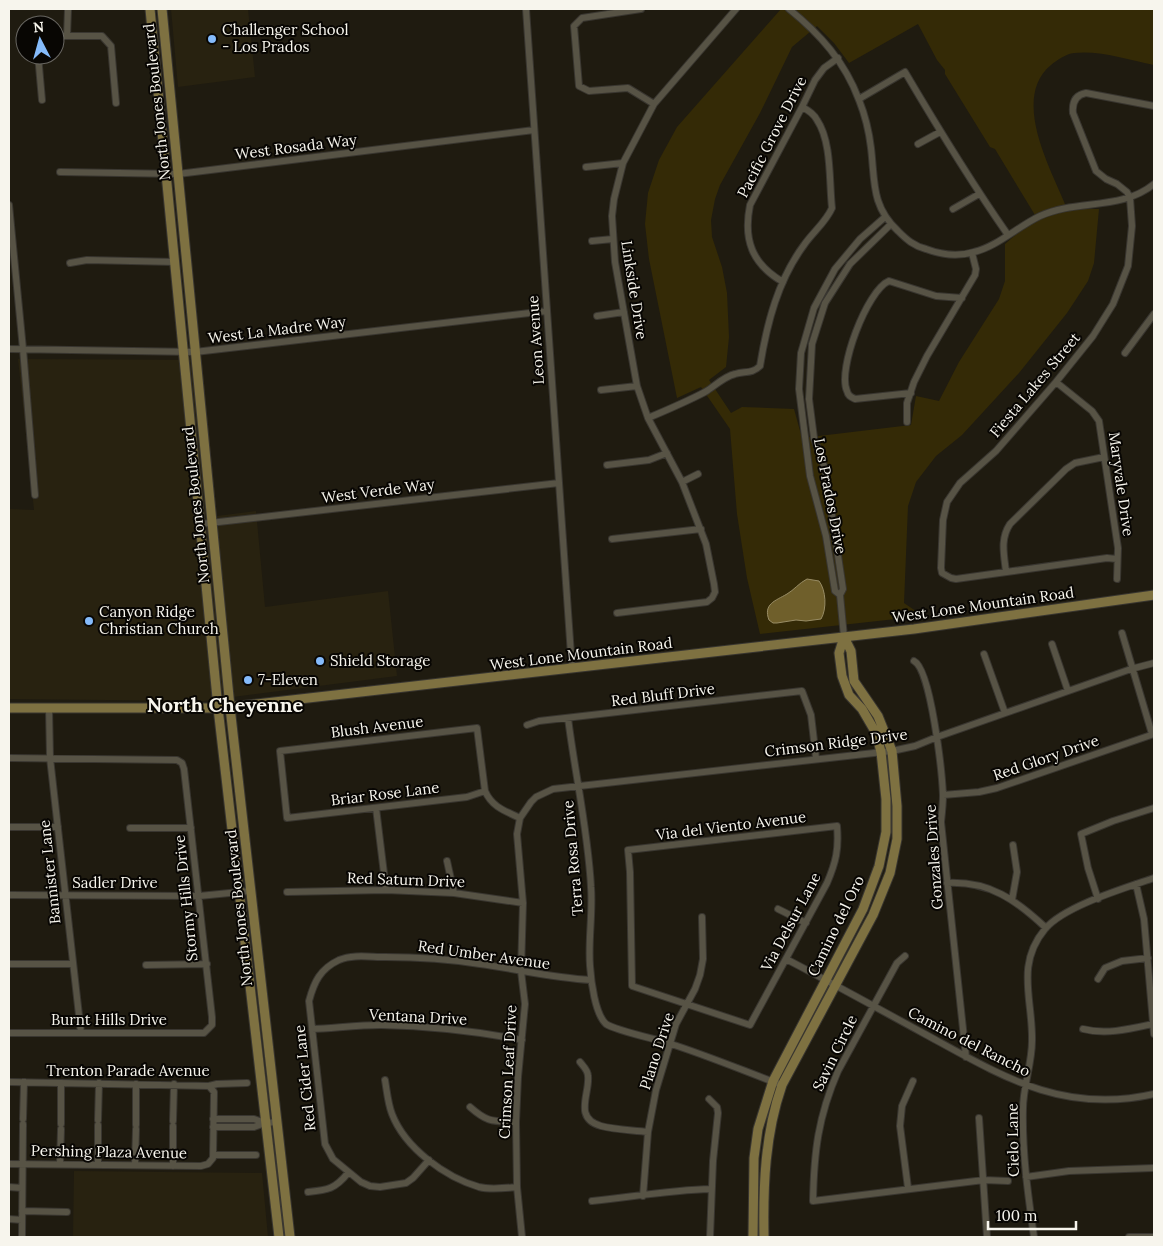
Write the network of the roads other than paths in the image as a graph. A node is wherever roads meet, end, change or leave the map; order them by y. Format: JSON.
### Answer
{"nodes":[{"id":1,"x":68,"y":9,"type":"edge"},
{"id":2,"x":150,"y":9,"type":"edge"},
{"id":3,"x":162,"y":9,"type":"edge"},
{"id":4,"x":526,"y":9,"type":"edge"},
{"id":5,"x":641,"y":9,"type":"edge"},
{"id":6,"x":736,"y":9,"type":"edge"},
{"id":7,"x":788,"y":9,"type":"edge"},
{"id":8,"x":67,"y":36,"type":"joint"},
{"id":9,"x":838,"y":58,"type":"junction"},
{"id":10,"x":39,"y":65,"type":"edge"},
{"id":11,"x":859,"y":99,"type":"junction"},
{"id":12,"x":42,"y":100,"type":"dead end"},
{"id":13,"x":116,"y":103,"type":"dead end"},
{"id":14,"x":654,"y":104,"type":"junction"},
{"id":15,"x":1154,"y":106,"type":"edge"},
{"id":16,"x":802,"y":107,"type":"junction"},
{"id":17,"x":534,"y":130,"type":"junction"},
{"id":18,"x":940,"y":132,"type":"junction"},
{"id":19,"x":918,"y":144,"type":"dead end"},
{"id":20,"x":623,"y":163,"type":"junction"},
{"id":21,"x":586,"y":167,"type":"dead end"},
{"id":22,"x":60,"y":172,"type":"dead end"},
{"id":23,"x":178,"y":174,"type":"junction"},
{"id":24,"x":167,"y":175,"type":"junction"},
{"id":25,"x":1154,"y":184,"type":"edge"},
{"id":26,"x":979,"y":194,"type":"junction"},
{"id":27,"x":1130,"y":198,"type":"junction"},
{"id":28,"x":9,"y":205,"type":"edge"},
{"id":29,"x":953,"y":209,"type":"dead end"},
{"id":30,"x":885,"y":217,"type":"junction"},
{"id":31,"x":891,"y":224,"type":"junction"},
{"id":32,"x":1008,"y":235,"type":"junction"},
{"id":33,"x":613,"y":239,"type":"junction"},
{"id":34,"x":592,"y":241,"type":"dead end"},
{"id":35,"x":972,"y":253,"type":"junction"},
{"id":36,"x":176,"y":262,"type":"junction"},
{"id":37,"x":70,"y":263,"type":"dead end"},
{"id":38,"x":783,"y":282,"type":"junction"},
{"id":39,"x":962,"y":298,"type":"junction"},
{"id":40,"x":547,"y":310,"type":"junction"},
{"id":41,"x":624,"y":312,"type":"junction"},
{"id":42,"x":1154,"y":314,"type":"edge"},
{"id":43,"x":597,"y":316,"type":"dead end"},
{"id":44,"x":9,"y":349,"type":"edge"},
{"id":45,"x":23,"y":349,"type":"junction"},
{"id":46,"x":184,"y":352,"type":"junction"},
{"id":47,"x":196,"y":352,"type":"junction"},
{"id":48,"x":1125,"y":353,"type":"dead end"},
{"id":49,"x":1056,"y":382,"type":"junction"},
{"id":50,"x":637,"y":386,"type":"junction"},
{"id":51,"x":601,"y":390,"type":"dead end"},
{"id":52,"x":911,"y":393,"type":"junction"},
{"id":53,"x":648,"y":418,"type":"junction"},
{"id":54,"x":907,"y":422,"type":"dead end"},
{"id":55,"x":667,"y":453,"type":"junction"},
{"id":56,"x":1104,"y":457,"type":"junction"},
{"id":57,"x":607,"y":464,"type":"dead end"},
{"id":58,"x":698,"y":474,"type":"dead end"},
{"id":59,"x":682,"y":482,"type":"junction"},
{"id":60,"x":559,"y":483,"type":"junction"},
{"id":61,"x":35,"y":495,"type":"dead end"},
{"id":62,"x":212,"y":523,"type":"junction"},
{"id":63,"x":200,"y":524,"type":"junction"},
{"id":64,"x":701,"y":529,"type":"junction"},
{"id":65,"x":612,"y":539,"type":"dead end"},
{"id":66,"x":1117,"y":559,"type":"junction"},
{"id":67,"x":1006,"y":572,"type":"junction"},
{"id":68,"x":1117,"y":578,"type":"dead end"},
{"id":69,"x":840,"y":595,"type":"junction"},
{"id":70,"x":1154,"y":595,"type":"edge"},
{"id":71,"x":617,"y":613,"type":"dead end"},
{"id":72,"x":1122,"y":633,"type":"dead end"},
{"id":73,"x":844,"y":638,"type":"junction"},
{"id":74,"x":1052,"y":644,"type":"dead end"},
{"id":75,"x":984,"y":654,"type":"dead end"},
{"id":76,"x":914,"y":661,"type":"dead end"},
{"id":77,"x":1154,"y":663,"type":"edge"},
{"id":78,"x":572,"y":669,"type":"junction"},
{"id":79,"x":1131,"y":669,"type":"junction"},
{"id":80,"x":1068,"y":691,"type":"junction"},
{"id":81,"x":230,"y":707,"type":"junction"},
{"id":82,"x":9,"y":708,"type":"edge"},
{"id":83,"x":49,"y":708,"type":"junction"},
{"id":84,"x":218,"y":708,"type":"junction"},
{"id":85,"x":1005,"y":713,"type":"junction"},
{"id":86,"x":568,"y":718,"type":"junction"},
{"id":87,"x":527,"y":725,"type":"dead end"},
{"id":88,"x":1153,"y":734,"type":"edge"},
{"id":89,"x":937,"y":737,"type":"junction"},
{"id":90,"x":892,"y":751,"type":"junction"},
{"id":91,"x":881,"y":752,"type":"junction"},
{"id":92,"x":9,"y":758,"type":"edge"},
{"id":93,"x":50,"y":758,"type":"junction"},
{"id":94,"x":816,"y":758,"type":"junction"},
{"id":95,"x":580,"y":786,"type":"junction"},
{"id":96,"x":485,"y":791,"type":"junction"},
{"id":97,"x":943,"y":796,"type":"junction"},
{"id":98,"x":376,"y":808,"type":"junction"},
{"id":99,"x":1154,"y":808,"type":"edge"},
{"id":100,"x":288,"y":818,"type":"joint"},
{"id":101,"x":520,"y":818,"type":"junction"},
{"id":102,"x":837,"y":826,"type":"joint"},
{"id":103,"x":9,"y":827,"type":"edge"},
{"id":104,"x":58,"y":827,"type":"junction"},
{"id":105,"x":130,"y":828,"type":"dead end"},
{"id":106,"x":191,"y":828,"type":"junction"},
{"id":107,"x":1013,"y":845,"type":"dead end"},
{"id":108,"x":447,"y":861,"type":"dead end"},
{"id":109,"x":1154,"y":878,"type":"edge"},
{"id":110,"x":947,"y":883,"type":"junction"},
{"id":111,"x":1136,"y":884,"type":"junction"},
{"id":112,"x":250,"y":890,"type":"junction"},
{"id":113,"x":386,"y":890,"type":"junction"},
{"id":114,"x":239,"y":892,"type":"junction"},
{"id":115,"x":287,"y":892,"type":"dead end"},
{"id":116,"x":454,"y":893,"type":"junction"},
{"id":117,"x":9,"y":895,"type":"edge"},
{"id":118,"x":65,"y":896,"type":"junction"},
{"id":119,"x":199,"y":896,"type":"junction"},
{"id":120,"x":1098,"y":899,"type":"junction"},
{"id":121,"x":1012,"y":900,"type":"junction"},
{"id":122,"x":523,"y":903,"type":"junction"},
{"id":123,"x":778,"y":909,"type":"dead end"},
{"id":124,"x":702,"y":917,"type":"dead end"},
{"id":125,"x":806,"y":923,"type":"junction"},
{"id":126,"x":1046,"y":928,"type":"junction"},
{"id":127,"x":905,"y":956,"type":"dead end"},
{"id":128,"x":1148,"y":958,"type":"junction"},
{"id":129,"x":786,"y":959,"type":"junction"},
{"id":130,"x":9,"y":964,"type":"edge"},
{"id":131,"x":73,"y":964,"type":"junction"},
{"id":132,"x":206,"y":964,"type":"junction"},
{"id":133,"x":146,"y":965,"type":"dead end"},
{"id":134,"x":521,"y":971,"type":"junction"},
{"id":135,"x":319,"y":974,"type":"joint"},
{"id":136,"x":1098,"y":979,"type":"dead end"},
{"id":137,"x":591,"y":980,"type":"junction"},
{"id":138,"x":825,"y":980,"type":"junction"},
{"id":139,"x":834,"y":985,"type":"junction"},
{"id":140,"x":687,"y":1004,"type":"junction"},
{"id":141,"x":872,"y":1006,"type":"junction"},
{"id":142,"x":1152,"y":1024,"type":"junction"},
{"id":143,"x":209,"y":1029,"type":"joint"},
{"id":144,"x":312,"y":1029,"type":"junction"},
{"id":145,"x":1083,"y":1029,"type":"dead end"},
{"id":146,"x":9,"y":1033,"type":"edge"},
{"id":147,"x":81,"y":1033,"type":"junction"},
{"id":148,"x":1154,"y":1034,"type":"edge"},
{"id":149,"x":522,"y":1040,"type":"junction"},
{"id":150,"x":670,"y":1044,"type":"junction"},
{"id":151,"x":966,"y":1057,"type":"junction"},
{"id":152,"x":580,"y":1062,"type":"dead end"},
{"id":153,"x":385,"y":1080,"type":"dead end"},
{"id":154,"x":913,"y":1081,"type":"dead end"},
{"id":155,"x":9,"y":1082,"type":"edge"},
{"id":156,"x":24,"y":1082,"type":"junction"},
{"id":157,"x":61,"y":1083,"type":"junction"},
{"id":158,"x":99,"y":1083,"type":"junction"},
{"id":159,"x":247,"y":1083,"type":"dead end"},
{"id":160,"x":777,"y":1083,"type":"junction"},
{"id":161,"x":136,"y":1084,"type":"junction"},
{"id":162,"x":174,"y":1084,"type":"junction"},
{"id":163,"x":208,"y":1086,"type":"junction"},
{"id":164,"x":1026,"y":1086,"type":"junction"},
{"id":165,"x":1154,"y":1094,"type":"edge"},
{"id":166,"x":709,"y":1099,"type":"dead end"},
{"id":167,"x":470,"y":1107,"type":"dead end"},
{"id":168,"x":980,"y":1118,"type":"dead end"},
{"id":169,"x":213,"y":1119,"type":"junction"},
{"id":170,"x":277,"y":1122,"type":"junction"},
{"id":171,"x":516,"y":1122,"type":"junction"},
{"id":172,"x":266,"y":1123,"type":"junction"},
{"id":173,"x":213,"y":1127,"type":"junction"},
{"id":174,"x":648,"y":1132,"type":"junction"},
{"id":175,"x":213,"y":1154,"type":"junction"},
{"id":176,"x":256,"y":1155,"type":"dead end"},
{"id":177,"x":429,"y":1160,"type":"junction"},
{"id":178,"x":9,"y":1164,"type":"edge"},
{"id":179,"x":22,"y":1164,"type":"junction"},
{"id":180,"x":60,"y":1164,"type":"junction"},
{"id":181,"x":98,"y":1165,"type":"junction"},
{"id":182,"x":135,"y":1165,"type":"junction"},
{"id":183,"x":173,"y":1166,"type":"junction"},
{"id":184,"x":1154,"y":1168,"type":"edge"},
{"id":185,"x":348,"y":1172,"type":"junction"},
{"id":186,"x":1026,"y":1177,"type":"junction"},
{"id":187,"x":984,"y":1180,"type":"junction"},
{"id":188,"x":1008,"y":1181,"type":"dead end"},
{"id":189,"x":9,"y":1187,"type":"edge"},
{"id":190,"x":517,"y":1187,"type":"junction"},
{"id":191,"x":22,"y":1188,"type":"junction"},
{"id":192,"x":908,"y":1188,"type":"junction"},
{"id":193,"x":711,"y":1189,"type":"junction"},
{"id":194,"x":308,"y":1192,"type":"dead end"},
{"id":195,"x":643,"y":1196,"type":"junction"},
{"id":196,"x":592,"y":1201,"type":"dead end"},
{"id":197,"x":22,"y":1211,"type":"junction"},
{"id":198,"x":67,"y":1212,"type":"dead end"},
{"id":199,"x":9,"y":1220,"type":"edge"},
{"id":200,"x":22,"y":1220,"type":"junction"},
{"id":201,"x":22,"y":1237,"type":"edge"},
{"id":202,"x":279,"y":1237,"type":"edge"},
{"id":203,"x":290,"y":1237,"type":"edge"},
{"id":204,"x":522,"y":1237,"type":"edge"},
{"id":205,"x":710,"y":1237,"type":"edge"},
{"id":206,"x":753,"y":1237,"type":"edge"},
{"id":207,"x":764,"y":1237,"type":"edge"},
{"id":208,"x":987,"y":1237,"type":"edge"},
{"id":209,"x":1034,"y":1237,"type":"edge"},
{"id":210,"x":1129,"y":1237,"type":"edge"},
{"id":211,"x":1140,"y":1237,"type":"edge"},
{"id":212,"x":1154,"y":1237,"type":"edge"}],
"edges":[{"from":1,"to":8,"type":"street"},
{"from":2,"to":24,"type":"main road","name":"North Jones Boulevard"},
{"from":3,"to":23,"type":"main road","name":"North Jones Boulevard"},
{"from":4,"to":17,"type":"street","name":"Leon Avenue"},
{"from":5,"to":14,"type":"street"},
{"from":6,"to":14,"type":"street","name":"Linkside Drive"},
{"from":7,"to":9,"type":"street"},
{"from":8,"to":13,"type":"street"},
{"from":9,"to":11,"type":"street"},
{"from":9,"to":16,"type":"street","name":"Pacific Grove Drive"},
{"from":10,"to":12,"type":"street"},
{"from":11,"to":18,"type":"street"},
{"from":11,"to":30,"type":"street"},
{"from":14,"to":20,"type":"street","name":"Linkside Drive"},
{"from":15,"to":27,"type":"street"},
{"from":16,"to":38,"type":"street"},
{"from":16,"to":38,"type":"street","name":"Pacific Grove Drive"},
{"from":17,"to":23,"type":"street","name":"West Rosada Way"},
{"from":17,"to":40,"type":"street","name":"Leon Avenue"},
{"from":18,"to":19,"type":"street"},
{"from":18,"to":26,"type":"street"},
{"from":20,"to":21,"type":"street"},
{"from":20,"to":33,"type":"street","name":"Linkside Drive"},
{"from":22,"to":24,"type":"street","name":"West Rosada Way"},
{"from":23,"to":24,"type":"street","name":"West Rosada Way"},
{"from":23,"to":47,"type":"main road","name":"North Jones Boulevard"},
{"from":24,"to":36,"type":"main road","name":"North Jones Boulevard"},
{"from":25,"to":27,"type":"street"},
{"from":26,"to":29,"type":"street"},
{"from":26,"to":32,"type":"street"},
{"from":27,"to":32,"type":"street"},
{"from":27,"to":49,"type":"street","name":"Fiesta Lakes Street"},
{"from":28,"to":45,"type":"street"},
{"from":30,"to":31,"type":"street"},
{"from":30,"to":69,"type":"street","name":"Los Prados Drive"},
{"from":31,"to":35,"type":"street"},
{"from":31,"to":69,"type":"street","name":"Los Prados Drive"},
{"from":32,"to":35,"type":"street"},
{"from":33,"to":34,"type":"street"},
{"from":33,"to":41,"type":"street","name":"Linkside Drive"},
{"from":35,"to":39,"type":"street"},
{"from":36,"to":37,"type":"street"},
{"from":36,"to":46,"type":"main road","name":"North Jones Boulevard"},
{"from":38,"to":53,"type":"street"},
{"from":39,"to":52,"type":"street"},
{"from":39,"to":52,"type":"street"},
{"from":40,"to":47,"type":"street","name":"West La Madre Way"},
{"from":40,"to":60,"type":"street","name":"Leon Avenue"},
{"from":41,"to":43,"type":"street"},
{"from":41,"to":50,"type":"street","name":"Linkside Drive"},
{"from":42,"to":48,"type":"street"},
{"from":44,"to":45,"type":"street","name":"West La Madre Way"},
{"from":45,"to":46,"type":"street","name":"West La Madre Way"},
{"from":45,"to":61,"type":"street"},
{"from":46,"to":47,"type":"street","name":"West La Madre Way"},
{"from":46,"to":63,"type":"main road","name":"North Jones Boulevard"},
{"from":47,"to":62,"type":"main road","name":"North Jones Boulevard"},
{"from":49,"to":56,"type":"street","name":"Maryvale Drive"},
{"from":49,"to":67,"type":"street","name":"Fiesta Lakes Street"},
{"from":50,"to":51,"type":"street"},
{"from":50,"to":53,"type":"street","name":"Linkside Drive"},
{"from":52,"to":54,"type":"street"},
{"from":53,"to":55,"type":"street","name":"Linkside Drive"},
{"from":55,"to":57,"type":"street"},
{"from":55,"to":59,"type":"street","name":"Linkside Drive"},
{"from":56,"to":66,"type":"street","name":"Maryvale Drive"},
{"from":56,"to":67,"type":"street"},
{"from":58,"to":59,"type":"street"},
{"from":59,"to":64,"type":"street","name":"Linkside Drive"},
{"from":60,"to":62,"type":"street","name":"West Verde Way"},
{"from":60,"to":78,"type":"street","name":"Leon Avenue"},
{"from":62,"to":63,"type":"street","name":"West Verde Way"},
{"from":62,"to":81,"type":"main road","name":"North Jones Boulevard"},
{"from":63,"to":84,"type":"main road","name":"North Jones Boulevard"},
{"from":64,"to":65,"type":"street"},
{"from":64,"to":71,"type":"street","name":"Linkside Drive"},
{"from":66,"to":67,"type":"street"},
{"from":66,"to":68,"type":"street","name":"Maryvale Drive"},
{"from":69,"to":73,"type":"street","name":"Los Prados Drive"},
{"from":70,"to":73,"type":"main road","name":"West Lone Mountain Road"},
{"from":72,"to":79,"type":"street"},
{"from":73,"to":78,"type":"main road","name":"West Lone Mountain Road"},
{"from":73,"to":90,"type":"main road","name":"Camino del Oro"},
{"from":73,"to":91,"type":"main road","name":"Camino del Oro"},
{"from":74,"to":80,"type":"street"},
{"from":75,"to":85,"type":"street"},
{"from":76,"to":89,"type":"street","name":"Gonzales Drive"},
{"from":77,"to":79,"type":"street","name":"Crimson Ridge Drive"},
{"from":78,"to":81,"type":"main road","name":"West Lone Mountain Road"},
{"from":79,"to":80,"type":"street","name":"Crimson Ridge Drive"},
{"from":79,"to":88,"type":"street"},
{"from":80,"to":85,"type":"street","name":"Crimson Ridge Drive"},
{"from":81,"to":84,"type":"main road","name":"West Lone Mountain Road"},
{"from":81,"to":112,"type":"main road","name":"North Jones Boulevard"},
{"from":82,"to":83,"type":"main road","name":"West Lone Mountain Road"},
{"from":83,"to":84,"type":"main road","name":"West Lone Mountain Road"},
{"from":83,"to":93,"type":"street","name":"Bannister Lane"},
{"from":84,"to":114,"type":"main road","name":"North Jones Boulevard"},
{"from":85,"to":89,"type":"street","name":"Crimson Ridge Drive"},
{"from":86,"to":87,"type":"street","name":"Red Bluff Drive"},
{"from":86,"to":94,"type":"street","name":"Red Bluff Drive"},
{"from":86,"to":95,"type":"street","name":"Terra Rosa Drive"},
{"from":88,"to":97,"type":"street","name":"Red Glory Drive"},
{"from":89,"to":90,"type":"street","name":"Crimson Ridge Drive"},
{"from":89,"to":97,"type":"street","name":"Gonzales Drive"},
{"from":90,"to":91,"type":"street","name":"Crimson Ridge Drive"},
{"from":90,"to":139,"type":"main road","name":"Camino del Oro"},
{"from":91,"to":94,"type":"street","name":"Crimson Ridge Drive"},
{"from":91,"to":138,"type":"main road","name":"Camino del Oro"},
{"from":92,"to":93,"type":"street"},
{"from":93,"to":104,"type":"street","name":"Bannister Lane"},
{"from":93,"to":106,"type":"street","name":"Stormy Hills Drive"},
{"from":94,"to":95,"type":"street","name":"Crimson Ridge Drive"},
{"from":95,"to":101,"type":"street","name":"Crimson Ridge Drive"},
{"from":95,"to":137,"type":"street","name":"Terra Rosa Drive"},
{"from":96,"to":98,"type":"street","name":"Briar Rose Lane"},
{"from":96,"to":100,"type":"street","name":"Blush Avenue"},
{"from":96,"to":101,"type":"street"},
{"from":97,"to":110,"type":"street","name":"Gonzales Drive"},
{"from":98,"to":100,"type":"street","name":"Briar Rose Lane"},
{"from":98,"to":113,"type":"street"},
{"from":99,"to":120,"type":"street"},
{"from":101,"to":122,"type":"street","name":"Crimson Leaf Drive"},
{"from":102,"to":125,"type":"street","name":"Via Delsur Lane"},
{"from":102,"to":140,"type":"street","name":"Via del Viento Avenue"},
{"from":103,"to":104,"type":"street"},
{"from":104,"to":118,"type":"street","name":"Bannister Lane"},
{"from":105,"to":106,"type":"street"},
{"from":106,"to":119,"type":"street","name":"Stormy Hills Drive"},
{"from":107,"to":121,"type":"street"},
{"from":108,"to":116,"type":"street"},
{"from":109,"to":111,"type":"street"},
{"from":110,"to":121,"type":"street"},
{"from":110,"to":151,"type":"street","name":"Gonzales Drive"},
{"from":111,"to":120,"type":"street"},
{"from":111,"to":128,"type":"street"},
{"from":112,"to":114,"type":"street","name":"Sadler Drive"},
{"from":112,"to":170,"type":"main road","name":"North Jones Boulevard"},
{"from":113,"to":115,"type":"street","name":"Red Saturn Drive"},
{"from":113,"to":116,"type":"street","name":"Red Saturn Drive"},
{"from":114,"to":119,"type":"street","name":"Sadler Drive"},
{"from":114,"to":172,"type":"main road","name":"North Jones Boulevard"},
{"from":116,"to":122,"type":"street","name":"Red Saturn Drive"},
{"from":117,"to":118,"type":"street","name":"Sadler Drive"},
{"from":118,"to":119,"type":"street","name":"Sadler Drive"},
{"from":118,"to":131,"type":"street","name":"Bannister Lane"},
{"from":119,"to":132,"type":"street","name":"Stormy Hills Drive"},
{"from":120,"to":126,"type":"street"},
{"from":121,"to":126,"type":"street"},
{"from":122,"to":134,"type":"street","name":"Crimson Leaf Drive"},
{"from":123,"to":125,"type":"street"},
{"from":124,"to":140,"type":"street","name":"Plano Drive"},
{"from":125,"to":129,"type":"street","name":"Via Delsur Lane"},
{"from":126,"to":164,"type":"street","name":"Cielo Lane"},
{"from":127,"to":141,"type":"street","name":"Savin Circle"},
{"from":128,"to":136,"type":"street"},
{"from":128,"to":142,"type":"street"},
{"from":129,"to":138,"type":"street","name":"Camino del Rancho"},
{"from":129,"to":140,"type":"street","name":"Via Delsur Lane"},
{"from":130,"to":131,"type":"street"},
{"from":131,"to":147,"type":"street","name":"Bannister Lane"},
{"from":132,"to":133,"type":"street"},
{"from":132,"to":143,"type":"street","name":"Stormy Hills Drive"},
{"from":134,"to":135,"type":"street","name":"Red Umber Avenue"},
{"from":134,"to":137,"type":"street","name":"Red Umber Avenue"},
{"from":134,"to":149,"type":"street","name":"Crimson Leaf Drive"},
{"from":135,"to":144,"type":"street","name":"Red Cider Lane"},
{"from":137,"to":150,"type":"street","name":"Terra Rosa Drive"},
{"from":138,"to":139,"type":"street","name":"Camino del Rancho"},
{"from":138,"to":160,"type":"main road","name":"Camino del Oro"},
{"from":139,"to":141,"type":"street","name":"Camino del Rancho"},
{"from":139,"to":160,"type":"main road","name":"Camino del Oro"},
{"from":140,"to":150,"type":"street","name":"Plano Drive"},
{"from":141,"to":151,"type":"street","name":"Camino del Rancho"},
{"from":141,"to":192,"type":"street","name":"Savin Circle"},
{"from":142,"to":145,"type":"street"},
{"from":142,"to":148,"type":"street"},
{"from":143,"to":147,"type":"street","name":"Burnt Hills Drive"},
{"from":144,"to":149,"type":"street","name":"Ventana Drive"},
{"from":144,"to":185,"type":"street","name":"Red Cider Lane"},
{"from":146,"to":147,"type":"street","name":"Burnt Hills Drive"},
{"from":149,"to":171,"type":"street","name":"Crimson Leaf Drive"},
{"from":150,"to":160,"type":"street"},
{"from":150,"to":174,"type":"street","name":"Plano Drive"},
{"from":151,"to":164,"type":"street","name":"Camino del Rancho"},
{"from":152,"to":174,"type":"street"},
{"from":153,"to":177,"type":"street"},
{"from":154,"to":192,"type":"street"},
{"from":155,"to":156,"type":"street","name":"Trenton Parade Avenue"},
{"from":156,"to":157,"type":"street","name":"Trenton Parade Avenue"},
{"from":156,"to":179,"type":"street"},
{"from":157,"to":158,"type":"street","name":"Trenton Parade Avenue"},
{"from":157,"to":180,"type":"street"},
{"from":158,"to":161,"type":"street","name":"Trenton Parade Avenue"},
{"from":158,"to":181,"type":"street"},
{"from":159,"to":163,"type":"street","name":"Trenton Parade Avenue"},
{"from":160,"to":206,"type":"main road","name":"Camino del Oro"},
{"from":160,"to":207,"type":"main road","name":"Camino del Oro"},
{"from":161,"to":162,"type":"street","name":"Trenton Parade Avenue"},
{"from":161,"to":182,"type":"street"},
{"from":162,"to":163,"type":"street","name":"Trenton Parade Avenue"},
{"from":162,"to":183,"type":"street"},
{"from":163,"to":169,"type":"street"},
{"from":164,"to":165,"type":"street","name":"Camino del Rancho"},
{"from":164,"to":186,"type":"street","name":"Cielo Lane"},
{"from":166,"to":193,"type":"street"},
{"from":167,"to":171,"type":"street"},
{"from":168,"to":187,"type":"street"},
{"from":169,"to":172,"type":"street"},
{"from":169,"to":173,"type":"street"},
{"from":170,"to":172,"type":"street"},
{"from":170,"to":203,"type":"main road","name":"North Jones Boulevard"},
{"from":171,"to":190,"type":"street","name":"Crimson Leaf Drive"},
{"from":172,"to":173,"type":"street"},
{"from":172,"to":202,"type":"main road","name":"North Jones Boulevard"},
{"from":173,"to":175,"type":"street"},
{"from":174,"to":195,"type":"street","name":"Plano Drive"},
{"from":175,"to":176,"type":"street"},
{"from":175,"to":183,"type":"street","name":"Pershing Plaza Avenue"},
{"from":177,"to":185,"type":"street","name":"Red Cider Lane"},
{"from":177,"to":190,"type":"street"},
{"from":178,"to":179,"type":"street","name":"Pershing Plaza Avenue"},
{"from":179,"to":180,"type":"street","name":"Pershing Plaza Avenue"},
{"from":179,"to":191,"type":"street"},
{"from":180,"to":181,"type":"street","name":"Pershing Plaza Avenue"},
{"from":181,"to":182,"type":"street","name":"Pershing Plaza Avenue"},
{"from":182,"to":183,"type":"street","name":"Pershing Plaza Avenue"},
{"from":184,"to":186,"type":"street"},
{"from":185,"to":194,"type":"street"},
{"from":186,"to":209,"type":"street","name":"Cielo Lane"},
{"from":187,"to":188,"type":"street"},
{"from":187,"to":192,"type":"street"},
{"from":187,"to":208,"type":"street"},
{"from":189,"to":191,"type":"street"},
{"from":190,"to":204,"type":"street","name":"Crimson Leaf Drive"},
{"from":191,"to":197,"type":"street"},
{"from":193,"to":195,"type":"street"},
{"from":193,"to":205,"type":"street"},
{"from":195,"to":196,"type":"street"},
{"from":197,"to":198,"type":"street"},
{"from":197,"to":200,"type":"street"},
{"from":199,"to":200,"type":"street"},
{"from":200,"to":201,"type":"street"},
{"from":210,"to":211,"type":"street"},
{"from":211,"to":212,"type":"street"}]}
